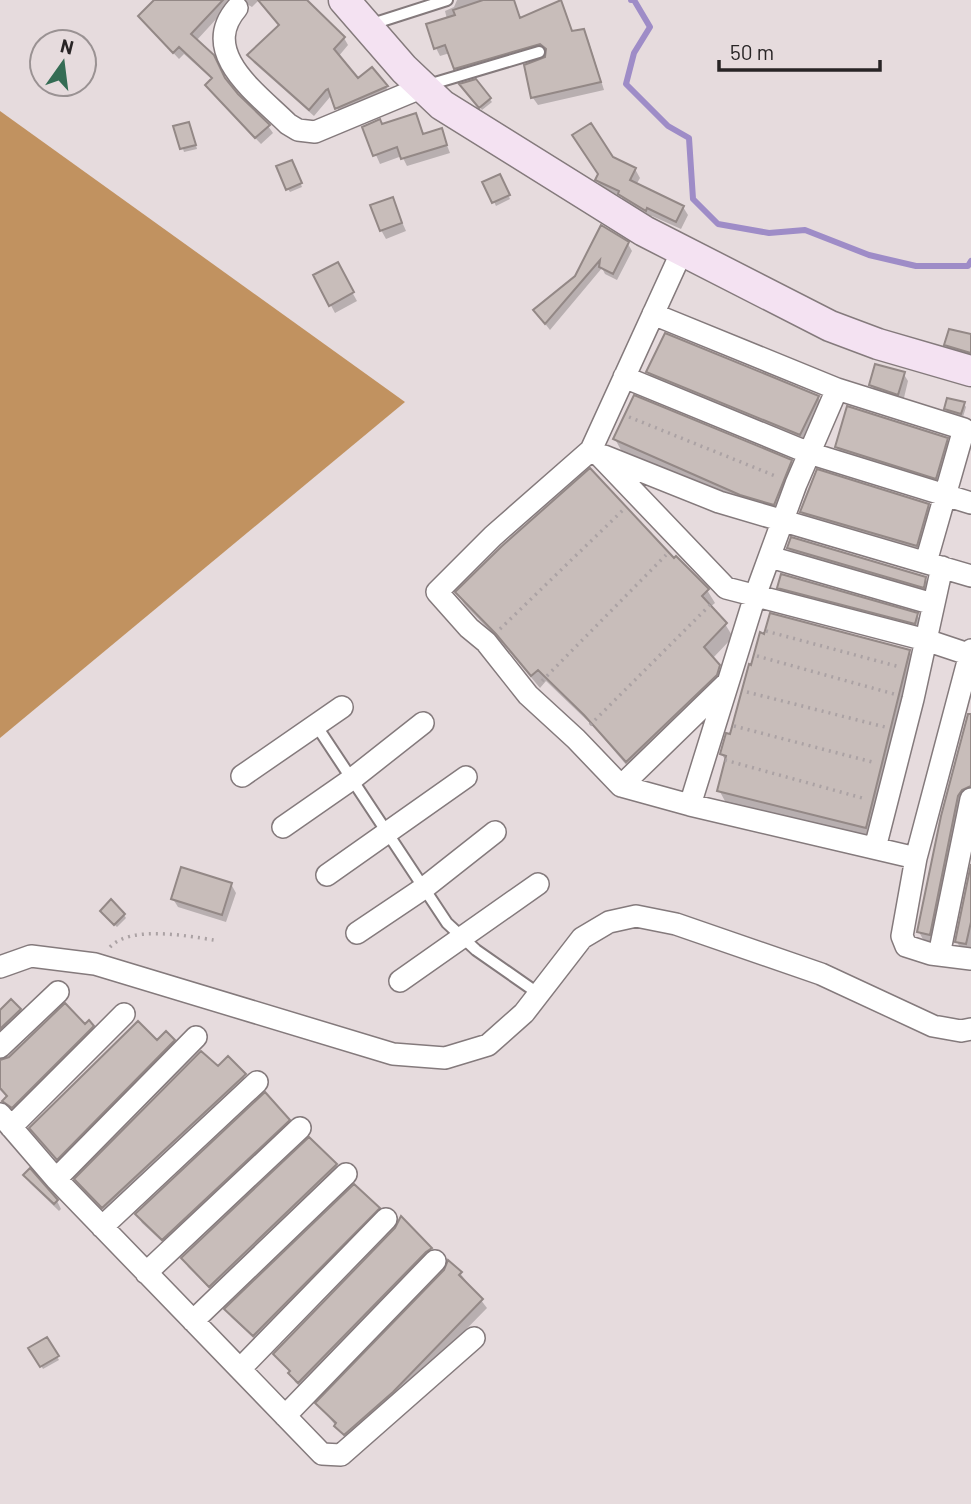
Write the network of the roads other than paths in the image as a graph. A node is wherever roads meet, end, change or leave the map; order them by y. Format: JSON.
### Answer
{"nodes":[{"id":1,"x":344,"y":0,"type":"edge"},
{"id":2,"x":447,"y":0,"type":"edge"},
{"id":3,"x":237,"y":8,"type":"dead end"},
{"id":4,"x":366,"y":26,"type":"junction"},
{"id":5,"x":539,"y":52,"type":"dead end"},
{"id":6,"x":423,"y":87,"type":"junction"},
{"id":7,"x":682,"y":251,"type":"junction"},
{"id":8,"x":653,"y":314,"type":"junction"},
{"id":9,"x":971,"y":371,"type":"edge"},
{"id":10,"x":624,"y":377,"type":"junction"},
{"id":11,"x":837,"y":389,"type":"junction"},
{"id":12,"x":967,"y":430,"type":"edge"},
{"id":13,"x":594,"y":452,"type":"junction"},
{"id":14,"x":809,"y":453,"type":"junction"},
{"id":15,"x":945,"y":496,"type":"junction"},
{"id":16,"x":971,"y":503,"type":"edge"},
{"id":17,"x":782,"y":523,"type":"junction"},
{"id":18,"x":769,"y":557,"type":"junction"},
{"id":19,"x":934,"y":565,"type":"junction"},
{"id":20,"x":971,"y":576,"type":"edge"},
{"id":21,"x":755,"y":596,"type":"junction"},
{"id":22,"x":933,"y":604,"type":"junction"},
{"id":23,"x":926,"y":640,"type":"junction"},
{"id":24,"x":971,"y":653,"type":"edge"},
{"id":25,"x":729,"y":683,"type":"junction"},
{"id":26,"x":342,"y":707,"type":"dead end"},
{"id":27,"x":423,"y":723,"type":"dead end"},
{"id":28,"x":316,"y":724,"type":"junction"},
{"id":29,"x":242,"y":776,"type":"dead end"},
{"id":30,"x":466,"y":777,"type":"dead end"},
{"id":31,"x":352,"y":779,"type":"junction"},
{"id":32,"x":621,"y":786,"type":"junction"},
{"id":33,"x":971,"y":799,"type":"edge"},
{"id":34,"x":690,"y":805,"type":"junction"},
{"id":35,"x":283,"y":827,"type":"dead end"},
{"id":36,"x":495,"y":832,"type":"dead end"},
{"id":37,"x":388,"y":833,"type":"junction"},
{"id":38,"x":875,"y":848,"type":"junction"},
{"id":39,"x":916,"y":858,"type":"junction"},
{"id":40,"x":327,"y":875,"type":"dead end"},
{"id":41,"x":538,"y":884,"type":"dead end"},
{"id":42,"x":424,"y":888,"type":"junction"},
{"id":43,"x":358,"y":933,"type":"dead end"},
{"id":44,"x":463,"y":937,"type":"junction"},
{"id":45,"x":939,"y":955,"type":"junction"},
{"id":46,"x":971,"y":958,"type":"edge"},
{"id":47,"x":0,"y":967,"type":"edge"},
{"id":48,"x":400,"y":981,"type":"dead end"},
{"id":49,"x":58,"y":992,"type":"dead end"},
{"id":50,"x":539,"y":994,"type":"junction"},
{"id":51,"x":124,"y":1014,"type":"dead end"},
{"id":52,"x":971,"y":1029,"type":"edge"},
{"id":53,"x":197,"y":1037,"type":"dead end"},
{"id":54,"x":0,"y":1047,"type":"edge"},
{"id":55,"x":257,"y":1082,"type":"dead end"},
{"id":56,"x":5,"y":1120,"type":"edge"},
{"id":57,"x":300,"y":1128,"type":"dead end"},
{"id":58,"x":346,"y":1174,"type":"dead end"},
{"id":59,"x":56,"y":1179,"type":"junction"},
{"id":60,"x":386,"y":1219,"type":"dead end"},
{"id":61,"x":102,"y":1227,"type":"junction"},
{"id":62,"x":435,"y":1261,"type":"dead end"},
{"id":63,"x":146,"y":1273,"type":"junction"},
{"id":64,"x":193,"y":1321,"type":"junction"},
{"id":65,"x":474,"y":1338,"type":"dead end"},
{"id":66,"x":240,"y":1370,"type":"junction"},
{"id":67,"x":285,"y":1416,"type":"junction"}],
"edges":[{"from":1,"to":4,"type":"street"},
{"from":2,"to":4,"type":"lane"},
{"from":3,"to":6,"type":"street"},
{"from":4,"to":6,"type":"street"},
{"from":5,"to":6,"type":"lane"},
{"from":6,"to":7,"type":"street"},
{"from":7,"to":8,"type":"street"},
{"from":7,"to":9,"type":"street"},
{"from":8,"to":10,"type":"street"},
{"from":8,"to":11,"type":"street"},
{"from":10,"to":13,"type":"street"},
{"from":10,"to":14,"type":"street"},
{"from":11,"to":12,"type":"street"},
{"from":11,"to":14,"type":"street"},
{"from":12,"to":15,"type":"street"},
{"from":13,"to":17,"type":"street"},
{"from":13,"to":21,"type":"street"},
{"from":13,"to":32,"type":"street"},
{"from":14,"to":15,"type":"street"},
{"from":14,"to":17,"type":"street"},
{"from":15,"to":16,"type":"street"},
{"from":15,"to":19,"type":"street"},
{"from":17,"to":18,"type":"street"},
{"from":17,"to":19,"type":"street"},
{"from":18,"to":21,"type":"street"},
{"from":18,"to":22,"type":"street"},
{"from":19,"to":20,"type":"street"},
{"from":19,"to":22,"type":"street"},
{"from":21,"to":23,"type":"street"},
{"from":21,"to":25,"type":"street"},
{"from":22,"to":23,"type":"street"},
{"from":23,"to":24,"type":"street"},
{"from":23,"to":38,"type":"street"},
{"from":24,"to":39,"type":"street"},
{"from":25,"to":32,"type":"street"},
{"from":25,"to":34,"type":"street"},
{"from":26,"to":28,"type":"street"},
{"from":27,"to":31,"type":"street"},
{"from":28,"to":29,"type":"street"},
{"from":28,"to":31,"type":"lane"},
{"from":30,"to":37,"type":"street"},
{"from":31,"to":35,"type":"street"},
{"from":31,"to":37,"type":"lane"},
{"from":32,"to":34,"type":"street"},
{"from":33,"to":45,"type":"street"},
{"from":34,"to":38,"type":"street"},
{"from":36,"to":42,"type":"street"},
{"from":37,"to":40,"type":"street"},
{"from":37,"to":42,"type":"lane"},
{"from":38,"to":39,"type":"street"},
{"from":39,"to":45,"type":"street"},
{"from":41,"to":44,"type":"street"},
{"from":42,"to":43,"type":"street"},
{"from":42,"to":44,"type":"lane"},
{"from":44,"to":48,"type":"street"},
{"from":44,"to":50,"type":"lane"},
{"from":45,"to":46,"type":"street"},
{"from":47,"to":50,"type":"street"},
{"from":49,"to":54,"type":"street"},
{"from":50,"to":52,"type":"street"},
{"from":51,"to":56,"type":"street"},
{"from":53,"to":59,"type":"street"},
{"from":55,"to":61,"type":"street"},
{"from":56,"to":59,"type":"street"},
{"from":57,"to":63,"type":"street"},
{"from":58,"to":64,"type":"street"},
{"from":59,"to":61,"type":"street"},
{"from":60,"to":66,"type":"street"},
{"from":61,"to":63,"type":"street"},
{"from":62,"to":67,"type":"street"},
{"from":63,"to":64,"type":"street"},
{"from":64,"to":66,"type":"street"},
{"from":65,"to":67,"type":"street"},
{"from":66,"to":67,"type":"street"}]}
